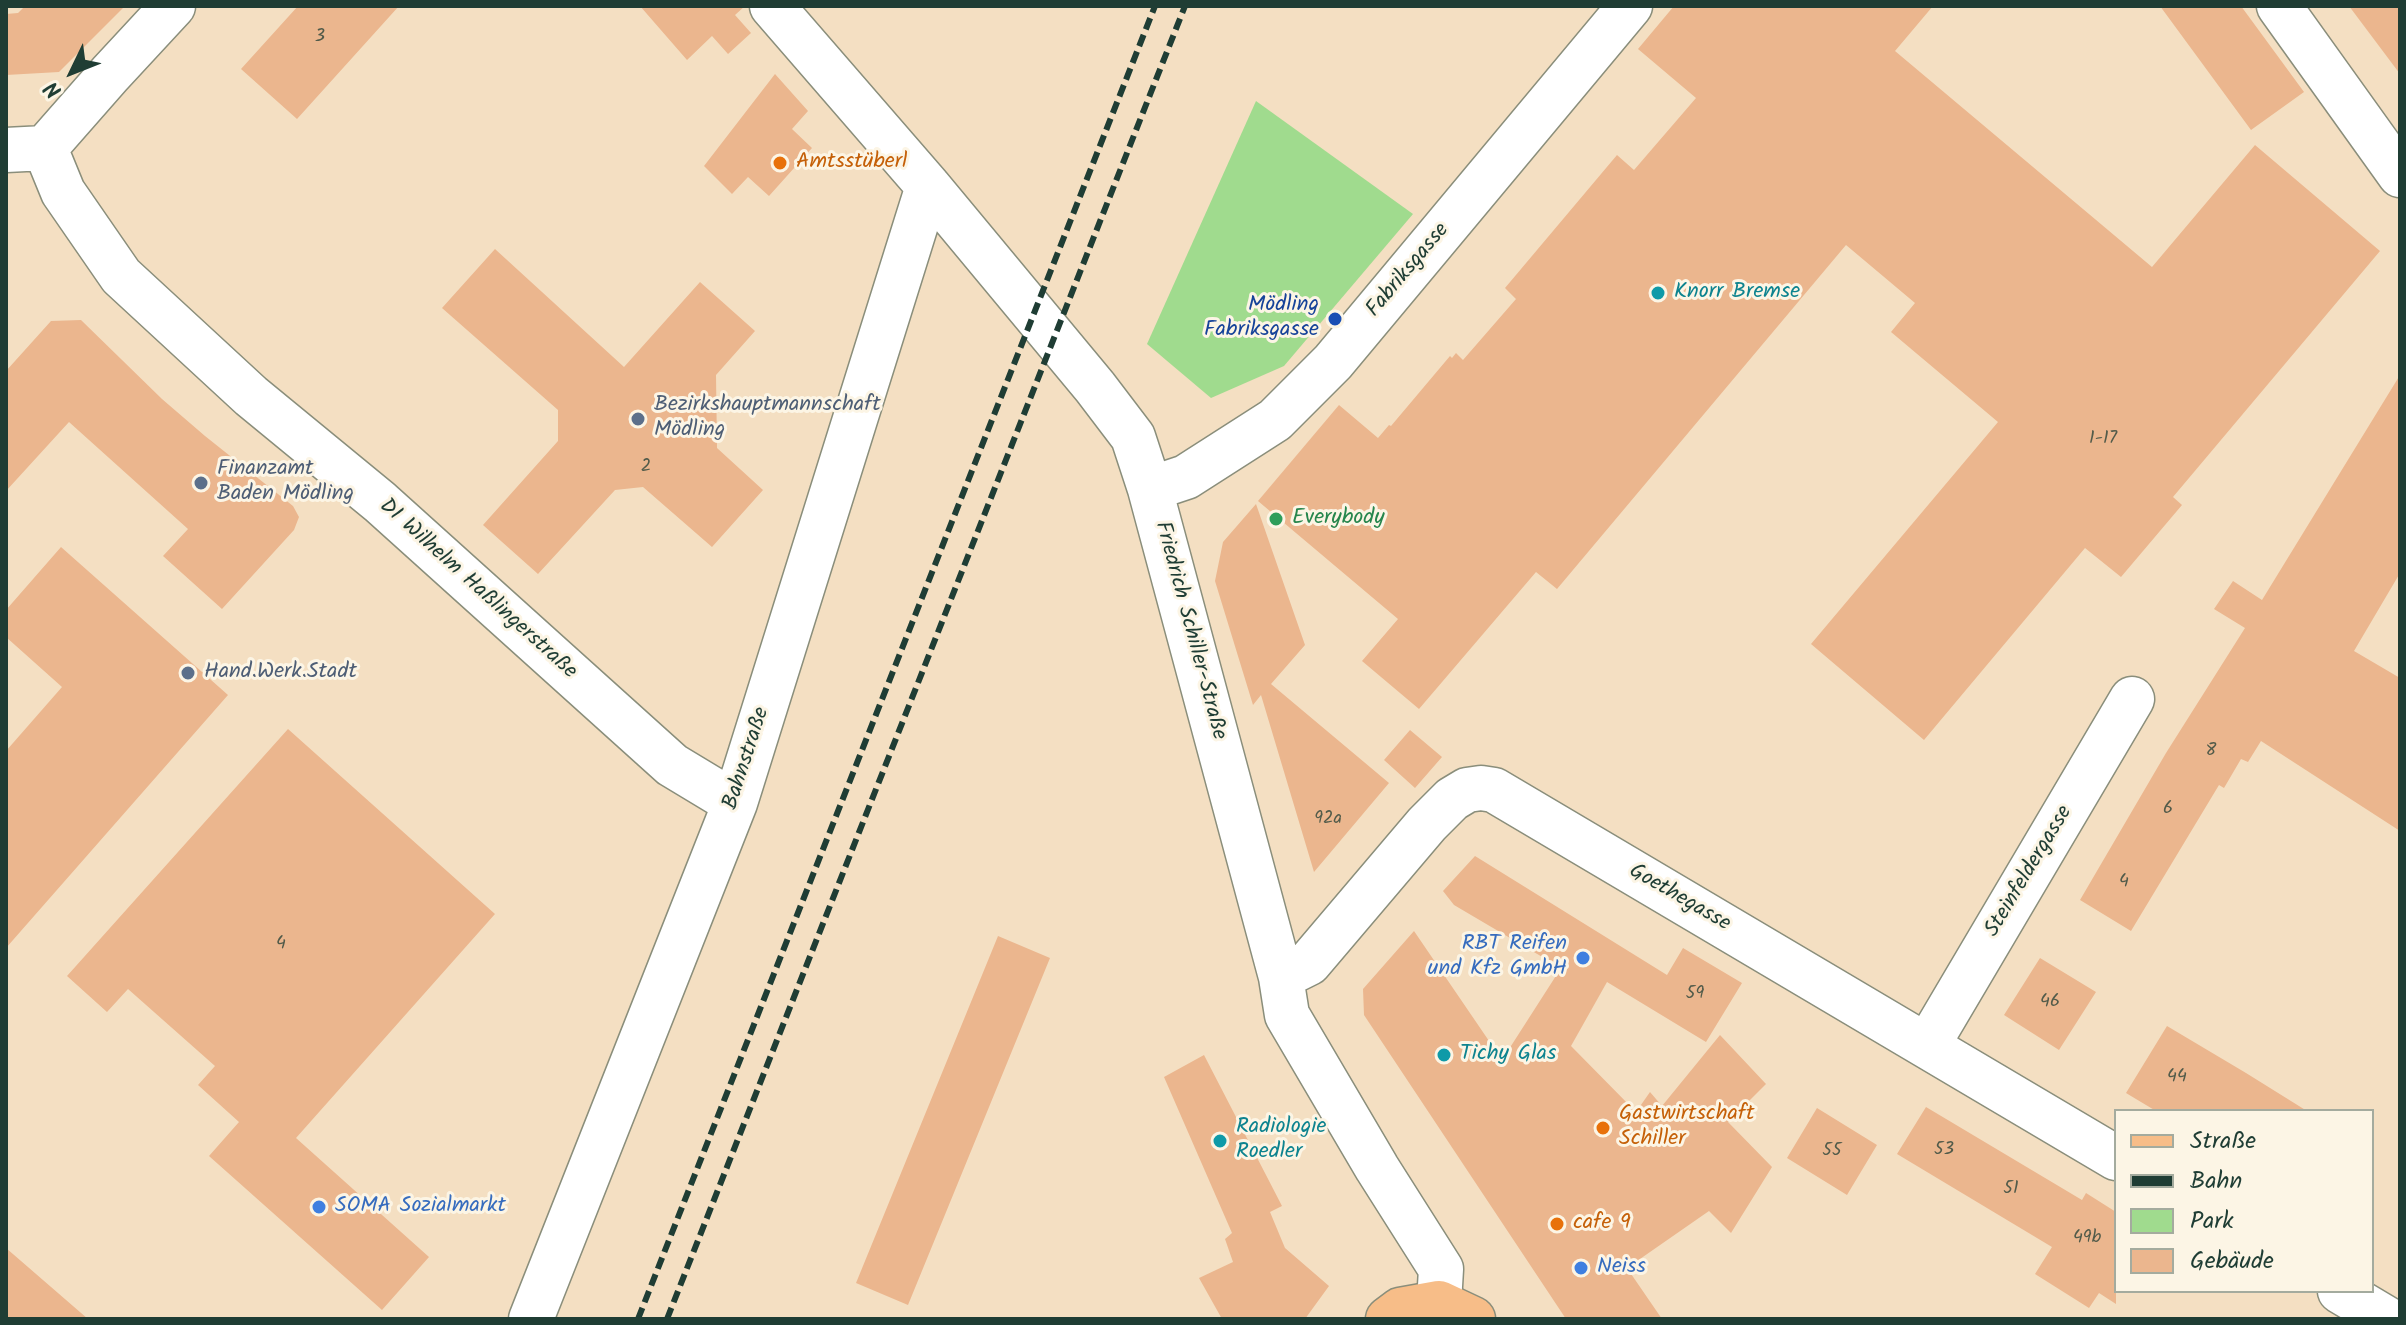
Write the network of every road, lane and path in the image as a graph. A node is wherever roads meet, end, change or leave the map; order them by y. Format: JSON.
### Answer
{"nodes":[{"id":1,"x":173,"y":6,"type":"edge"},
{"id":2,"x":772,"y":6,"type":"edge"},
{"id":3,"x":1630,"y":6,"type":"edge"},
{"id":4,"x":2279,"y":6,"type":"edge"},
{"id":5,"x":26,"y":149,"type":"edge"},
{"id":6,"x":2400,"y":175,"type":"edge"},
{"id":7,"x":928,"y":186,"type":"junction"},
{"id":8,"x":1150,"y":489,"type":"junction"},
{"id":9,"x":2132,"y":699,"type":"dead end"},
{"id":10,"x":735,"y":803,"type":"junction"},
{"id":11,"x":1281,"y":977,"type":"junction"},
{"id":12,"x":1927,"y":1046,"type":"junction"},
{"id":13,"x":2114,"y":1157,"type":"edge"},
{"id":14,"x":2343,"y":1293,"type":"edge"},
{"id":15,"x":1456,"y":1311,"type":"edge"},
{"id":16,"x":531,"y":1319,"type":"edge"},
{"id":17,"x":1388,"y":1319,"type":"edge"},
{"id":18,"x":2387,"y":1319,"type":"edge"}],
"edges":[{"from":1,"to":5,"type":"street"},
{"from":2,"to":7,"type":"street","name":"Friedrich Schiller-Straße"},
{"from":3,"to":8,"type":"street","name":"Fabriksgasse"},
{"from":4,"to":6,"type":"street"},
{"from":5,"to":10,"type":"street","name":"DI Wilhelm Haßlingerstraße"},
{"from":7,"to":8,"type":"street","name":"Friedrich Schiller-Straße"},
{"from":7,"to":10,"type":"street","name":"Bahnstraße"},
{"from":8,"to":11,"type":"street","name":"Friedrich Schiller-Straße"},
{"from":9,"to":12,"type":"street","name":"Steinfeldergasse"},
{"from":10,"to":16,"type":"street","name":"Bahnstraße"},
{"from":11,"to":12,"type":"street","name":"Goethegasse"},
{"from":11,"to":15,"type":"street","name":"Friedrich Schiller-Straße"},
{"from":12,"to":13,"type":"street","name":"Goethegasse"},
{"from":14,"to":18,"type":"street"},
{"from":15,"to":17,"type":"main road"}]}
